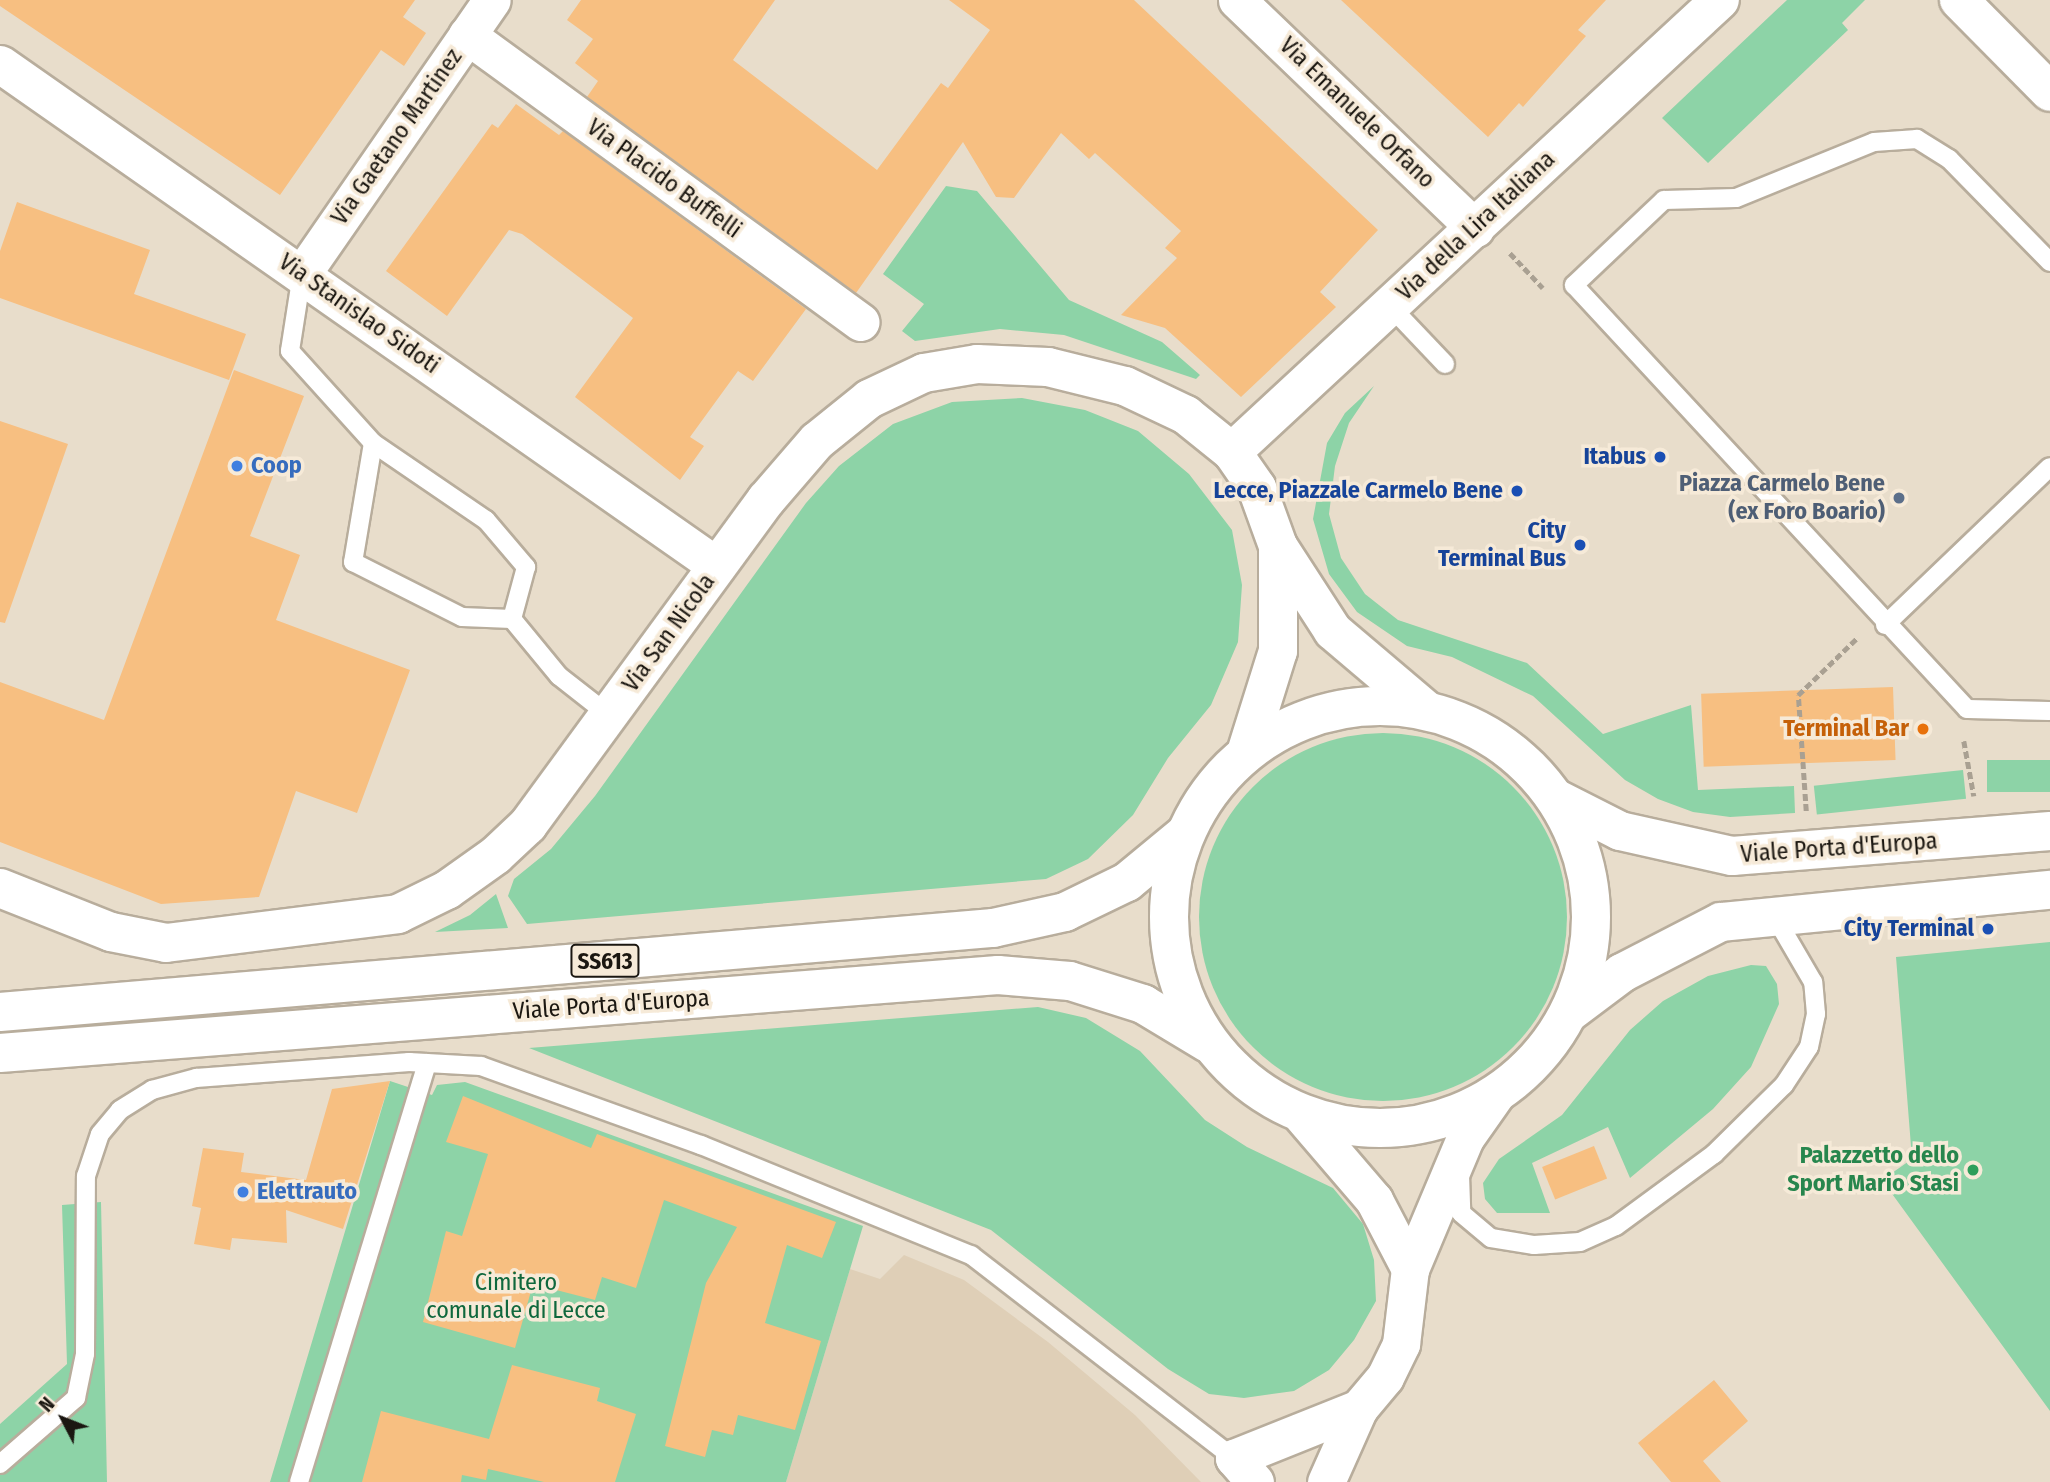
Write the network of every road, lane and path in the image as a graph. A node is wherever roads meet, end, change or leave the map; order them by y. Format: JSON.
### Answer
{"nodes":[{"id":1,"x":492,"y":0,"type":"edge"},
{"id":2,"x":1237,"y":0,"type":"edge"},
{"id":3,"x":1720,"y":0,"type":"edge"},
{"id":4,"x":1959,"y":0,"type":"edge"},
{"id":5,"x":467,"y":35,"type":"junction"},
{"id":6,"x":0,"y":64,"type":"edge"},
{"id":7,"x":2050,"y":92,"type":"edge"},
{"id":8,"x":1475,"y":228,"type":"junction"},
{"id":9,"x":2050,"y":261,"type":"edge"},
{"id":10,"x":303,"y":274,"type":"junction"},
{"id":11,"x":1390,"y":306,"type":"junction"},
{"id":12,"x":860,"y":322,"type":"dead end"},
{"id":13,"x":1444,"y":364,"type":"dead end"},
{"id":14,"x":373,"y":443,"type":"junction"},
{"id":15,"x":1232,"y":452,"type":"junction"},
{"id":16,"x":2050,"y":467,"type":"edge"},
{"id":17,"x":1278,"y":546,"type":"junction"},
{"id":18,"x":718,"y":566,"type":"junction"},
{"id":19,"x":512,"y":618,"type":"junction"},
{"id":20,"x":1885,"y":625,"type":"junction"},
{"id":21,"x":1863,"y":632,"type":"dead end"},
{"id":22,"x":1426,"y":710,"type":"junction"},
{"id":23,"x":2050,"y":711,"type":"edge"},
{"id":24,"x":609,"y":715,"type":"junction"},
{"id":25,"x":1246,"y":753,"type":"junction"},
{"id":26,"x":1555,"y":797,"type":"junction"},
{"id":27,"x":1806,"y":818,"type":"dead end"},
{"id":28,"x":2050,"y":831,"type":"edge"},
{"id":29,"x":1185,"y":834,"type":"junction"},
{"id":30,"x":0,"y":888,"type":"edge"},
{"id":31,"x":2050,"y":890,"type":"edge"},
{"id":32,"x":1775,"y":917,"type":"junction"},
{"id":33,"x":0,"y":1012,"type":"edge"},
{"id":34,"x":1570,"y":1012,"type":"junction"},
{"id":35,"x":1208,"y":1043,"type":"junction"},
{"id":36,"x":0,"y":1053,"type":"edge"},
{"id":37,"x":427,"y":1063,"type":"junction"},
{"id":38,"x":1496,"y":1094,"type":"junction"},
{"id":39,"x":1303,"y":1116,"type":"junction"},
{"id":40,"x":1465,"y":1138,"type":"junction"},
{"id":41,"x":1410,"y":1269,"type":"junction"},
{"id":42,"x":1359,"y":1408,"type":"junction"},
{"id":43,"x":0,"y":1464,"type":"edge"},
{"id":44,"x":1245,"y":1470,"type":"edge"},
{"id":45,"x":299,"y":1482,"type":"edge"},
{"id":46,"x":1326,"y":1482,"type":"edge"}],
"edges":[{"from":1,"to":5,"type":"street","name":"Via Gaetano Martinez"},
{"from":2,"to":8,"type":"street","name":"Via Emanuele Orfano"},
{"from":3,"to":8,"type":"main road","name":"Via della Lira Italiana"},
{"from":4,"to":7,"type":"main road"},
{"from":5,"to":10,"type":"street","name":"Via Gaetano Martinez"},
{"from":5,"to":12,"type":"street","name":"Via Placido Buffelli"},
{"from":6,"to":10,"type":"street","name":"Via Stanislao Sidoti"},
{"from":8,"to":11,"type":"main road","name":"Via della Lira Italiana"},
{"from":9,"to":20,"type":"lane"},
{"from":10,"to":14,"type":"lane"},
{"from":10,"to":18,"type":"street","name":"Via Stanislao Sidoti"},
{"from":11,"to":13,"type":"lane"},
{"from":11,"to":15,"type":"main road","name":"Via della Lira Italiana"},
{"from":14,"to":19,"type":"lane"},
{"from":14,"to":19,"type":"lane"},
{"from":15,"to":17,"type":"main road","name":"Via San Nicola"},
{"from":15,"to":18,"type":"main road","name":"Via San Nicola"},
{"from":16,"to":20,"type":"lane"},
{"from":17,"to":22,"type":"main road","name":"Via San Nicola"},
{"from":17,"to":25,"type":"main road","name":"Via San Nicola"},
{"from":18,"to":24,"type":"main road","name":"Via San Nicola"},
{"from":19,"to":24,"type":"lane"},
{"from":20,"to":23,"type":"lane"},
{"from":21,"to":27,"type":"path"},
{"from":22,"to":25,"type":"main road","name":"Viale Porta d'Europa"},
{"from":22,"to":26,"type":"main road","name":"Viale Porta d'Europa"},
{"from":24,"to":30,"type":"main road","name":"Via San Nicola"},
{"from":25,"to":29,"type":"main road","name":"Viale Porta d'Europa"},
{"from":26,"to":28,"type":"main road","name":"Viale Porta d'Europa"},
{"from":26,"to":34,"type":"main road","name":"Viale Porta d'Europa"},
{"from":29,"to":33,"type":"main road","name":"Viale Porta d'Europa","number":"SS613"},
{"from":29,"to":35,"type":"main road","name":"Viale Porta d'Europa"},
{"from":31,"to":32,"type":"main road","name":"Viale Porta d'Europa"},
{"from":32,"to":34,"type":"main road","name":"Viale Porta d'Europa"},
{"from":32,"to":40,"type":"lane"},
{"from":34,"to":38,"type":"main road","name":"Viale Porta d'Europa"},
{"from":35,"to":36,"type":"main road","name":"Viale Porta d'Europa","number":"SS613"},
{"from":35,"to":39,"type":"main road","name":"Viale Porta d'Europa"},
{"from":37,"to":43,"type":"lane"},
{"from":37,"to":44,"type":"lane"},
{"from":37,"to":45,"type":"lane"},
{"from":38,"to":39,"type":"main road","name":"Viale Porta d'Europa"},
{"from":38,"to":40,"type":"street"},
{"from":39,"to":41,"type":"street"},
{"from":40,"to":41,"type":"street"},
{"from":41,"to":42,"type":"street"},
{"from":42,"to":44,"type":"street"},
{"from":42,"to":46,"type":"street"}]}
